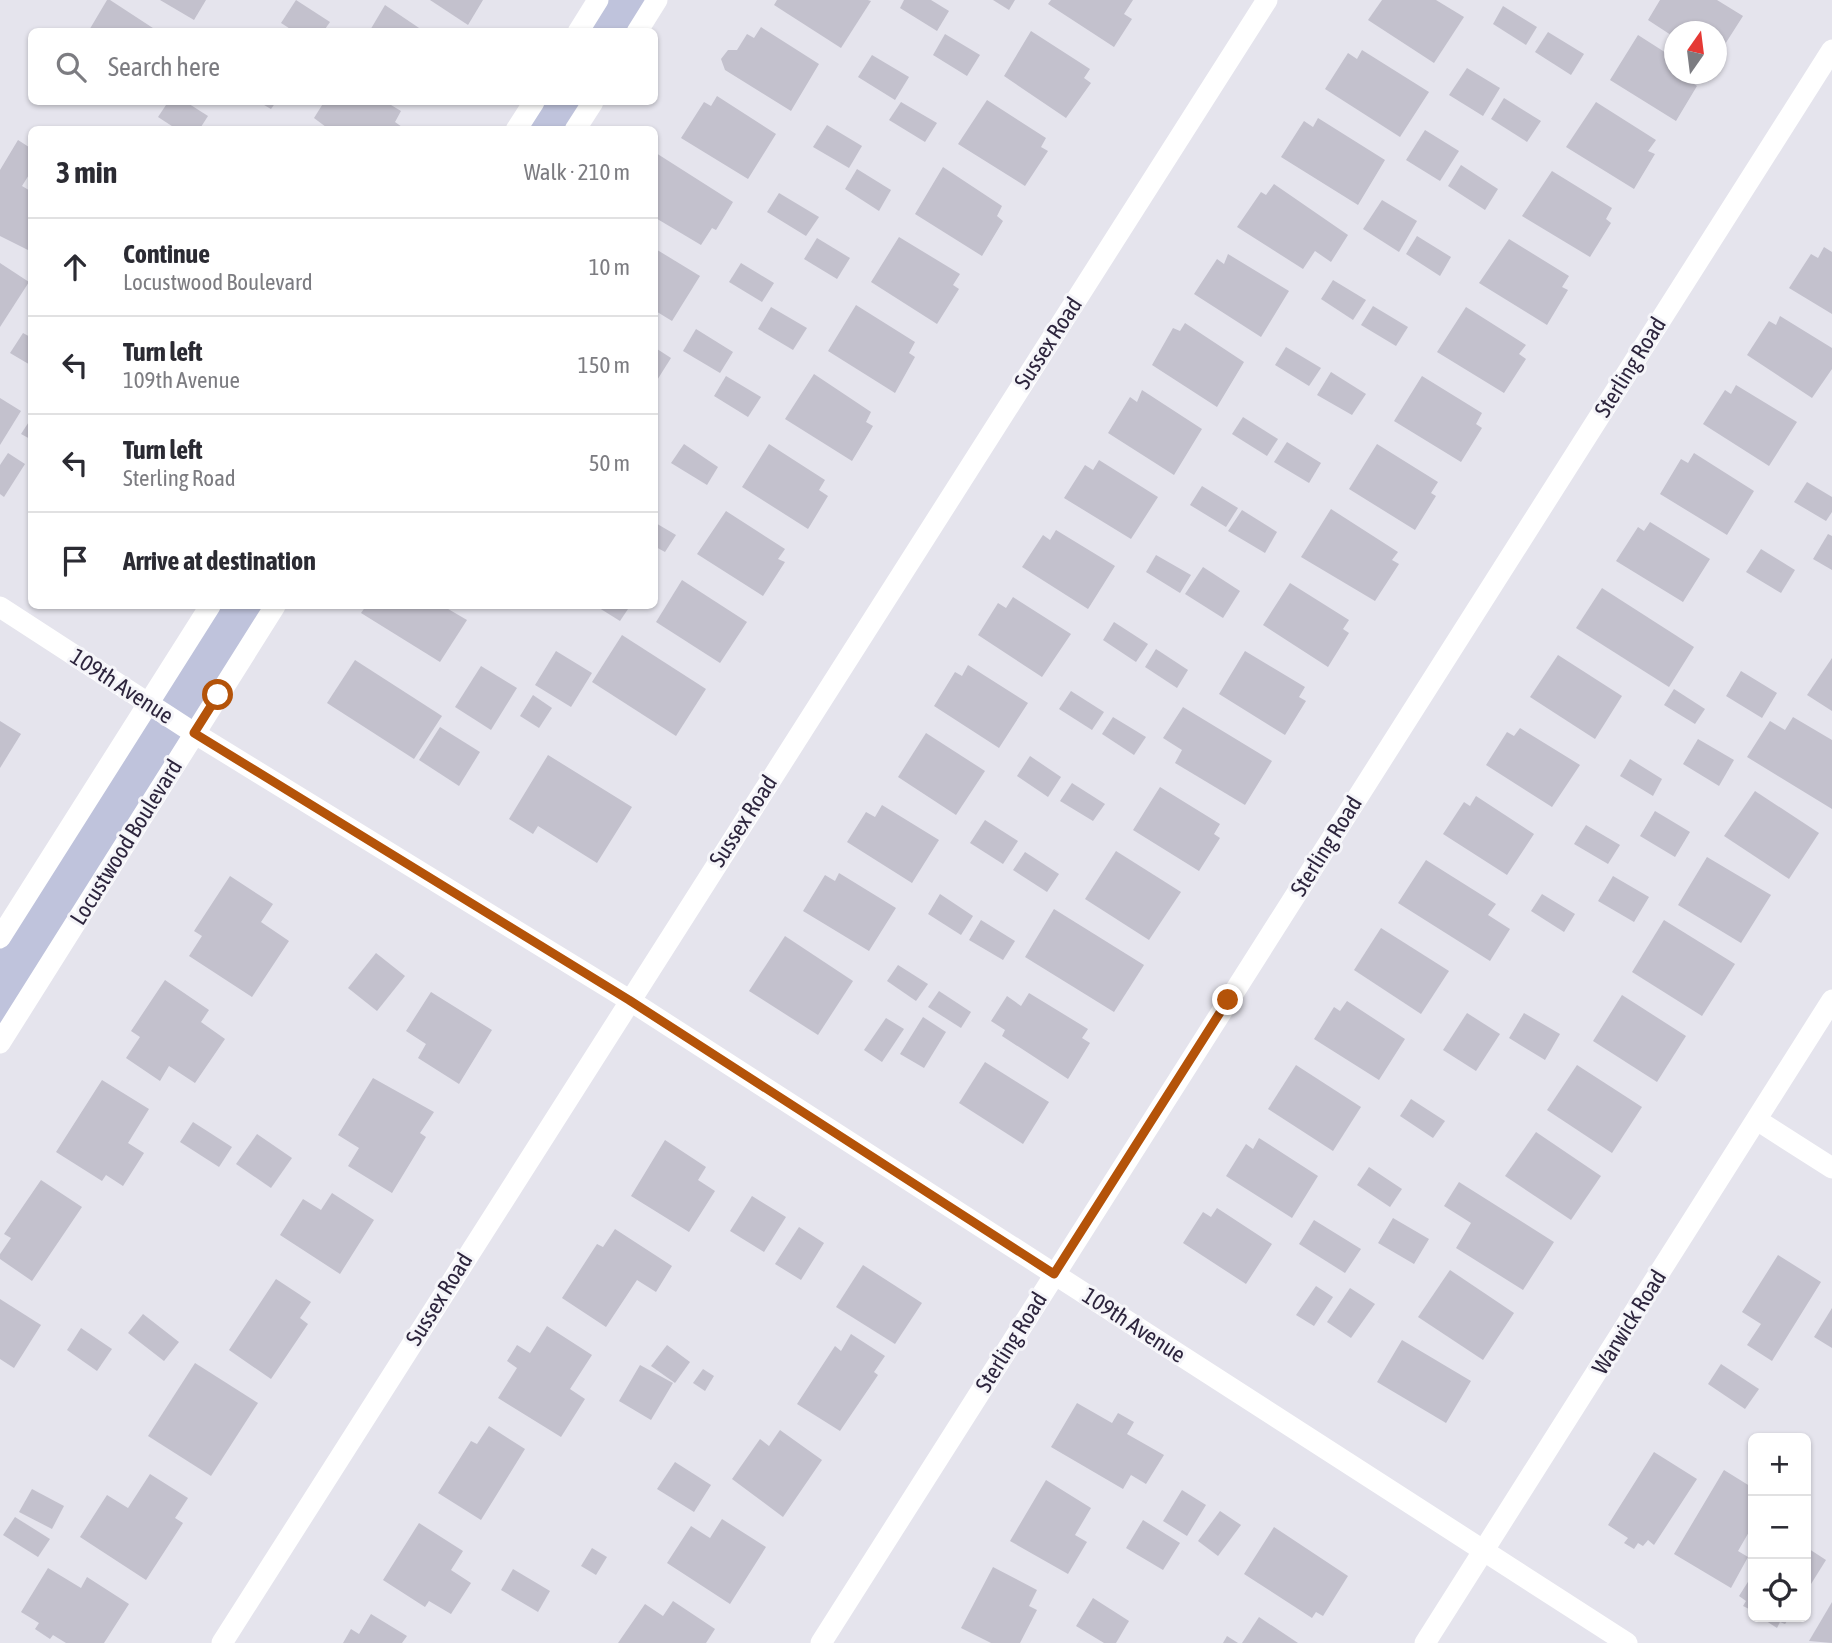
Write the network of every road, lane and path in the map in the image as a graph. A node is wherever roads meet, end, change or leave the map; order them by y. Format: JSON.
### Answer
{"nodes":[{"id":1,"x":598,"y":0,"type":"edge"},
{"id":2,"x":657,"y":0,"type":"edge"},
{"id":3,"x":1267,"y":0,"type":"edge"},
{"id":4,"x":580,"y":28,"type":"edge"},
{"id":5,"x":640,"y":28,"type":"edge"},
{"id":6,"x":1832,"y":50,"type":"edge"},
{"id":7,"x":532,"y":105,"type":"edge"},
{"id":8,"x":591,"y":105,"type":"edge"},
{"id":9,"x":519,"y":126,"type":"edge"},
{"id":10,"x":578,"y":126,"type":"edge"},
{"id":11,"x":0,"y":607,"type":"edge"},
{"id":12,"x":208,"y":609,"type":"edge"},
{"id":13,"x":273,"y":609,"type":"edge"},
{"id":14,"x":148,"y":703,"type":"junction"},
{"id":15,"x":194,"y":733,"type":"junction"},
{"id":16,"x":0,"y":938,"type":"edge"},
{"id":17,"x":629,"y":1000,"type":"junction"},
{"id":18,"x":1832,"y":1000,"type":"edge"},
{"id":19,"x":0,"y":1043,"type":"edge"},
{"id":20,"x":1756,"y":1120,"type":"junction"},
{"id":21,"x":1832,"y":1168,"type":"edge"},
{"id":22,"x":1054,"y":1274,"type":"junction"},
{"id":23,"x":1483,"y":1551,"type":"junction"},
{"id":24,"x":222,"y":1643,"type":"edge"},
{"id":25,"x":821,"y":1643,"type":"edge"},
{"id":26,"x":1425,"y":1643,"type":"edge"},
{"id":27,"x":1627,"y":1643,"type":"edge"}],
"edges":[{"from":1,"to":4,"type":"street"},
{"from":2,"to":5,"type":"street"},
{"from":3,"to":17,"type":"street","name":"Sussex Road"},
{"from":6,"to":22,"type":"street","name":"Sterling Road"},
{"from":7,"to":9,"type":"street"},
{"from":8,"to":10,"type":"street"},
{"from":11,"to":14,"type":"street","name":"109th Avenue"},
{"from":12,"to":14,"type":"street"},
{"from":13,"to":15,"type":"street","name":"Locustwood Boulevard"},
{"from":14,"to":15,"type":"street","name":"109th Avenue"},
{"from":14,"to":16,"type":"street"},
{"from":15,"to":17,"type":"street","name":"109th Avenue"},
{"from":15,"to":19,"type":"street","name":"Locustwood Boulevard"},
{"from":17,"to":22,"type":"street","name":"109th Avenue"},
{"from":17,"to":24,"type":"street","name":"Sussex Road"},
{"from":18,"to":20,"type":"street","name":"Warwick Road"},
{"from":20,"to":21,"type":"street"},
{"from":20,"to":23,"type":"street","name":"Warwick Road"},
{"from":22,"to":23,"type":"street","name":"109th Avenue"},
{"from":22,"to":25,"type":"street","name":"Sterling Road"},
{"from":23,"to":26,"type":"street","name":"Warwick Road"},
{"from":23,"to":27,"type":"street","name":"109th Avenue"}]}
